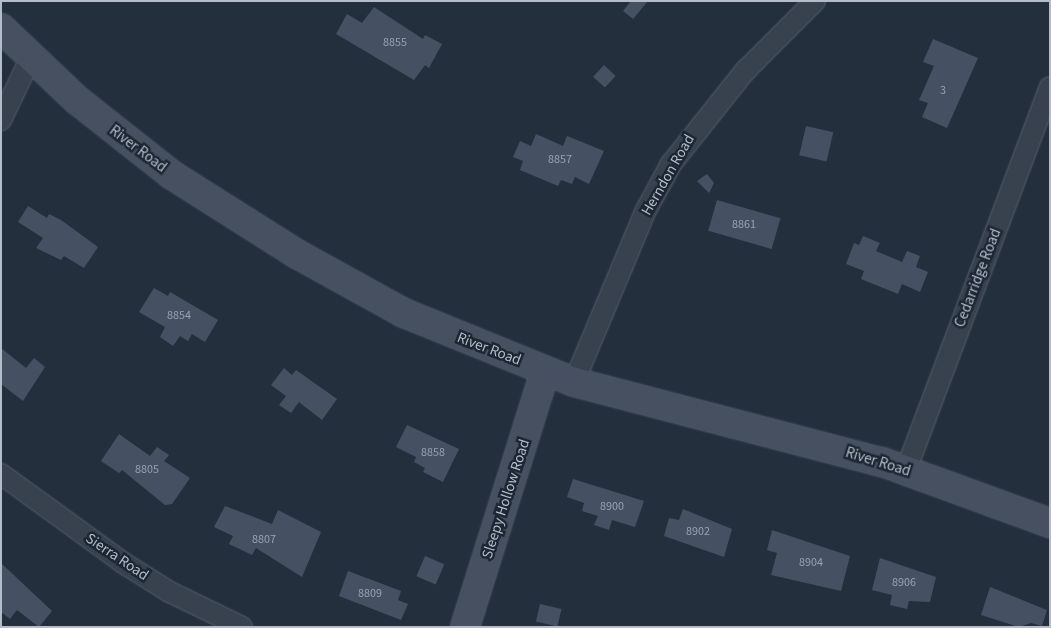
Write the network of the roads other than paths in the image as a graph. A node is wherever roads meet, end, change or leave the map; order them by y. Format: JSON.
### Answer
{"nodes":[{"id":1,"x":815,"y":1,"type":"edge"},
{"id":2,"x":1,"y":28,"type":"edge"},
{"id":3,"x":31,"y":57,"type":"junction"},
{"id":4,"x":1050,"y":87,"type":"edge"},
{"id":5,"x":1,"y":120,"type":"edge"},
{"id":6,"x":545,"y":371,"type":"junction"},
{"id":7,"x":574,"y":382,"type":"junction"},
{"id":8,"x":906,"y":470,"type":"junction"},
{"id":9,"x":1,"y":474,"type":"edge"},
{"id":10,"x":1050,"y":523,"type":"edge"},
{"id":11,"x":242,"y":627,"type":"edge"},
{"id":12,"x":466,"y":627,"type":"edge"}],
"edges":[{"from":1,"to":7,"type":"street","name":"Herndon Road"},
{"from":2,"to":3,"type":"main road","name":"River Road"},
{"from":3,"to":5,"type":"street"},
{"from":3,"to":6,"type":"main road","name":"River Road"},
{"from":4,"to":8,"type":"street","name":"Cedarridge Road"},
{"from":6,"to":7,"type":"main road","name":"River Road"},
{"from":6,"to":12,"type":"main road","name":"Sleepy Hollow Road"},
{"from":7,"to":8,"type":"main road","name":"River Road"},
{"from":8,"to":10,"type":"main road","name":"River Road"},
{"from":9,"to":11,"type":"street","name":"Sierra Road"}]}
